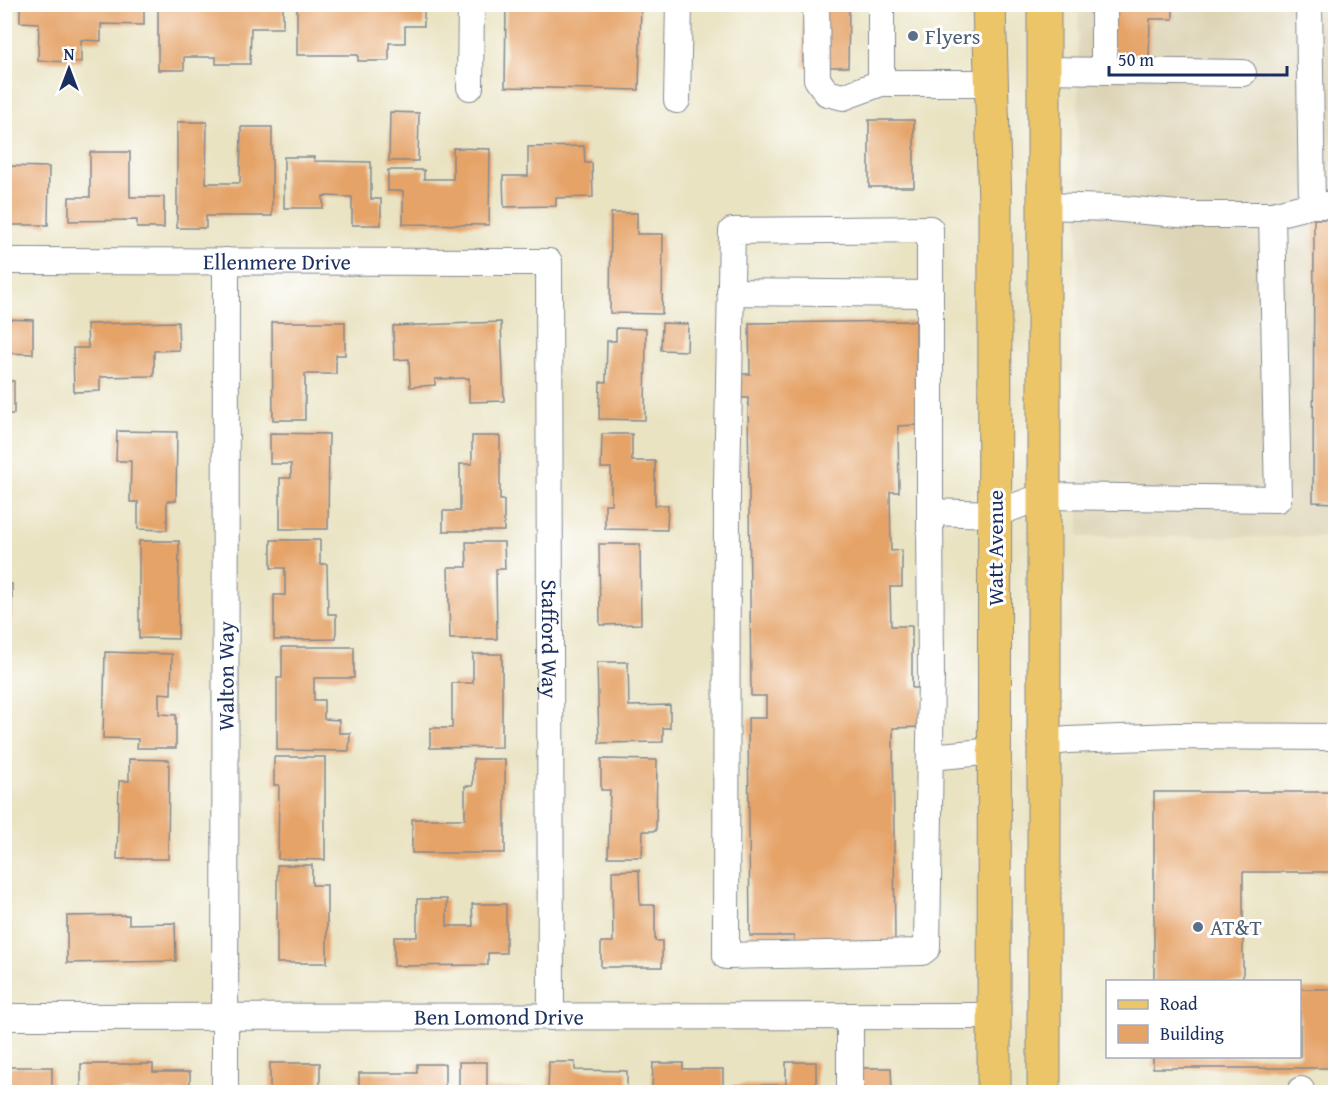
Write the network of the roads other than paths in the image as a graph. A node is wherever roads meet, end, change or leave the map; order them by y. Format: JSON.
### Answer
{"nodes":[{"id":1,"x":471,"y":4,"type":"edge"},
{"id":2,"x":679,"y":4,"type":"edge"},
{"id":3,"x":816,"y":4,"type":"edge"},
{"id":4,"x":881,"y":4,"type":"edge"},
{"id":5,"x":989,"y":4,"type":"edge"},
{"id":6,"x":1044,"y":4,"type":"edge"},
{"id":7,"x":1104,"y":4,"type":"edge"},
{"id":8,"x":1309,"y":4,"type":"edge"},
{"id":9,"x":1044,"y":70,"type":"junction"},
{"id":10,"x":1104,"y":71,"type":"junction"},
{"id":11,"x":1243,"y":73,"type":"dead end"},
{"id":12,"x":881,"y":83,"type":"junction"},
{"id":13,"x":992,"y":83,"type":"junction"},
{"id":14,"x":470,"y":87,"type":"dead end"},
{"id":15,"x":677,"y":100,"type":"dead end"},
{"id":16,"x":1324,"y":205,"type":"edge"},
{"id":17,"x":1044,"y":207,"type":"junction"},
{"id":18,"x":1272,"y":215,"type":"junction"},
{"id":19,"x":4,"y":261,"type":"edge"},
{"id":20,"x":226,"y":261,"type":"junction"},
{"id":21,"x":549,"y":262,"type":"joint"},
{"id":22,"x":730,"y":292,"type":"junction"},
{"id":23,"x":930,"y":294,"type":"junction"},
{"id":24,"x":1043,"y":496,"type":"junction"},
{"id":25,"x":930,"y":512,"type":"junction"},
{"id":26,"x":995,"y":514,"type":"junction"},
{"id":27,"x":1335,"y":737,"type":"edge"},
{"id":28,"x":1044,"y":743,"type":"junction"},
{"id":29,"x":995,"y":751,"type":"junction"},
{"id":30,"x":930,"y":757,"type":"junction"},
{"id":31,"x":994,"y":1016,"type":"junction"},
{"id":32,"x":4,"y":1017,"type":"edge"},
{"id":33,"x":550,"y":1017,"type":"junction"},
{"id":34,"x":850,"y":1017,"type":"junction"},
{"id":35,"x":225,"y":1018,"type":"junction"},
{"id":36,"x":225,"y":1092,"type":"edge"},
{"id":37,"x":850,"y":1092,"type":"edge"},
{"id":38,"x":994,"y":1092,"type":"edge"},
{"id":39,"x":1044,"y":1092,"type":"edge"}],
"edges":[{"from":1,"to":14,"type":"street"},
{"from":2,"to":15,"type":"street"},
{"from":3,"to":12,"type":"street"},
{"from":4,"to":12,"type":"street"},
{"from":5,"to":13,"type":"main road","name":"Watt Avenue"},
{"from":6,"to":9,"type":"main road"},
{"from":7,"to":10,"type":"street"},
{"from":8,"to":16,"type":"street"},
{"from":9,"to":10,"type":"street"},
{"from":9,"to":17,"type":"main road"},
{"from":10,"to":11,"type":"street"},
{"from":12,"to":13,"type":"street"},
{"from":13,"to":26,"type":"main road","name":"Watt Avenue"},
{"from":16,"to":18,"type":"street"},
{"from":17,"to":18,"type":"street"},
{"from":17,"to":24,"type":"main road"},
{"from":18,"to":24,"type":"street"},
{"from":19,"to":20,"type":"street","name":"Ellenmere Drive"},
{"from":20,"to":21,"type":"street","name":"Ellenmere Drive"},
{"from":20,"to":35,"type":"street","name":"Walton Way"},
{"from":21,"to":33,"type":"street","name":"Stafford Way"},
{"from":22,"to":23,"type":"street"},
{"from":22,"to":23,"type":"street"},
{"from":22,"to":30,"type":"street"},
{"from":23,"to":25,"type":"street"},
{"from":24,"to":26,"type":"street"},
{"from":24,"to":28,"type":"main road"},
{"from":25,"to":26,"type":"street"},
{"from":25,"to":30,"type":"street"},
{"from":26,"to":29,"type":"main road","name":"Watt Avenue"},
{"from":27,"to":28,"type":"street"},
{"from":28,"to":39,"type":"main road"},
{"from":29,"to":30,"type":"street"},
{"from":29,"to":31,"type":"main road","name":"Watt Avenue"},
{"from":31,"to":34,"type":"street","name":"Ben Lomond Drive"},
{"from":31,"to":38,"type":"main road","name":"Watt Avenue"},
{"from":32,"to":35,"type":"street","name":"Ben Lomond Drive"},
{"from":33,"to":34,"type":"street","name":"Ben Lomond Drive"},
{"from":33,"to":35,"type":"street","name":"Ben Lomond Drive"},
{"from":34,"to":37,"type":"street"},
{"from":35,"to":36,"type":"street","name":"Walton Way"}]}
